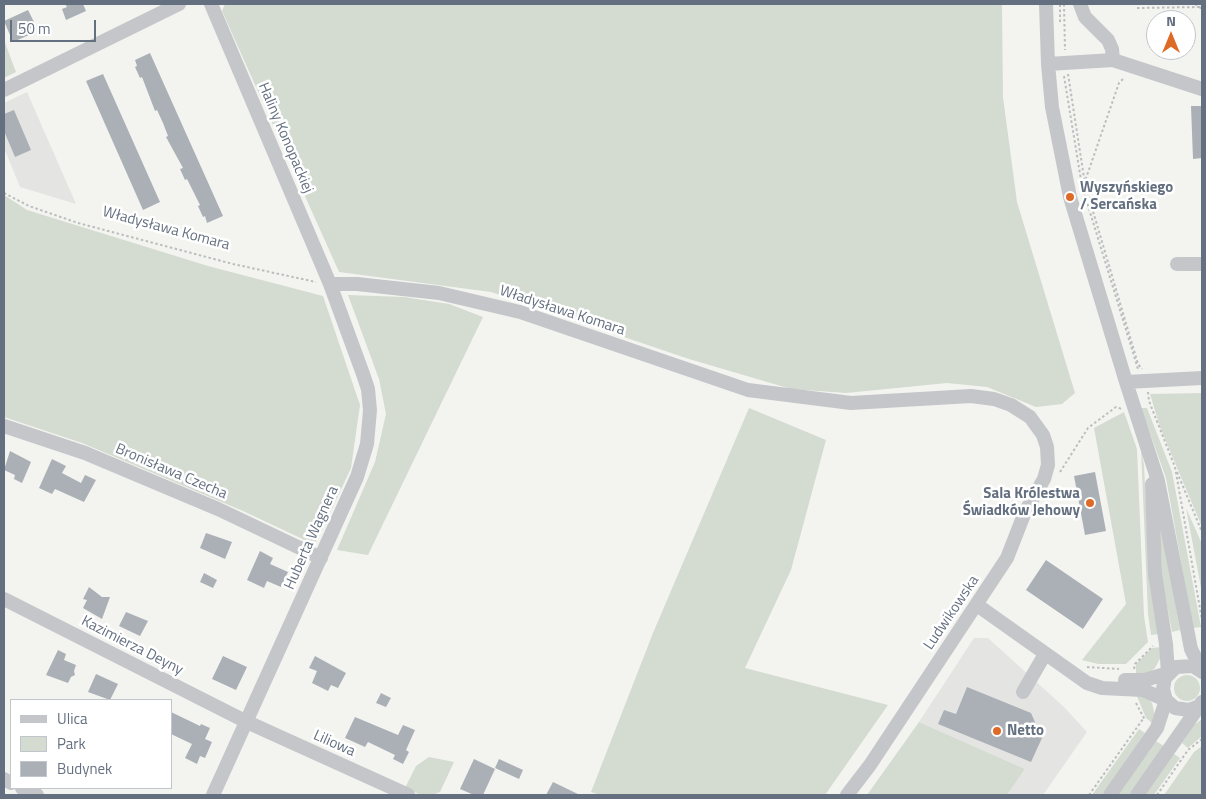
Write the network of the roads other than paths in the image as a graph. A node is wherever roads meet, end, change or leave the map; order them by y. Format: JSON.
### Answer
{"nodes":[{"id":1,"x":179,"y":4,"type":"edge"},
{"id":2,"x":211,"y":4,"type":"edge"},
{"id":3,"x":1046,"y":4,"type":"edge"},
{"id":4,"x":1080,"y":4,"type":"edge"},
{"id":5,"x":1113,"y":60,"type":"junction"},
{"id":6,"x":1048,"y":64,"type":"junction"},
{"id":7,"x":4,"y":90,"type":"edge"},
{"id":8,"x":1202,"y":90,"type":"edge"},
{"id":9,"x":1177,"y":264,"type":"dead end"},
{"id":10,"x":1202,"y":264,"type":"edge"},
{"id":11,"x":330,"y":284,"type":"junction"},
{"id":12,"x":1202,"y":378,"type":"edge"},
{"id":13,"x":1126,"y":382,"type":"junction"},
{"id":14,"x":4,"y":426,"type":"edge"},
{"id":15,"x":1043,"y":435,"type":"joint"},
{"id":16,"x":1148,"y":449,"type":"junction"},
{"id":17,"x":321,"y":558,"type":"junction"},
{"id":18,"x":4,"y":599,"type":"edge"},
{"id":19,"x":977,"y":605,"type":"junction"},
{"id":20,"x":1045,"y":654,"type":"junction"},
{"id":21,"x":1081,"y":671,"type":"junction"},
{"id":22,"x":1202,"y":672,"type":"edge"},
{"id":23,"x":1168,"y":673,"type":"junction"},
{"id":24,"x":1023,"y":692,"type":"dead end"},
{"id":25,"x":1166,"y":700,"type":"junction"},
{"id":26,"x":1201,"y":704,"type":"edge"},
{"id":27,"x":246,"y":722,"type":"junction"},
{"id":28,"x":24,"y":789,"type":"edge"},
{"id":29,"x":37,"y":795,"type":"edge"},
{"id":30,"x":213,"y":795,"type":"edge"},
{"id":31,"x":408,"y":795,"type":"edge"},
{"id":32,"x":847,"y":795,"type":"edge"},
{"id":33,"x":1110,"y":795,"type":"edge"},
{"id":34,"x":1137,"y":795,"type":"edge"}],
"edges":[{"from":1,"to":7,"type":"street"},
{"from":2,"to":11,"type":"street","name":"Haliny Konopackiej"},
{"from":3,"to":6,"type":"street"},
{"from":4,"to":5,"type":"street"},
{"from":5,"to":6,"type":"street"},
{"from":5,"to":8,"type":"street"},
{"from":6,"to":13,"type":"street"},
{"from":9,"to":10,"type":"street"},
{"from":11,"to":15,"type":"street","name":"Władysława Komara"},
{"from":11,"to":17,"type":"street","name":"Huberta Wagnera"},
{"from":12,"to":13,"type":"street"},
{"from":13,"to":16,"type":"street"},
{"from":14,"to":17,"type":"street","name":"Bronisława Czecha"},
{"from":15,"to":19,"type":"street","name":"Ludwikowska"},
{"from":16,"to":22,"type":"street"},
{"from":16,"to":23,"type":"street"},
{"from":17,"to":27,"type":"street","name":"Huberta Wagnera"},
{"from":18,"to":27,"type":"street","name":"Kazimierza Deyny"},
{"from":19,"to":20,"type":"street"},
{"from":19,"to":32,"type":"street","name":"Ludwikowska"},
{"from":20,"to":21,"type":"street"},
{"from":20,"to":24,"type":"street"},
{"from":21,"to":23,"type":"street"},
{"from":21,"to":25,"type":"street"},
{"from":22,"to":23,"type":"street"},
{"from":23,"to":25,"type":"street"},
{"from":25,"to":26,"type":"street"},
{"from":25,"to":33,"type":"street"},
{"from":26,"to":34,"type":"street"},
{"from":27,"to":30,"type":"street","name":"Huberta Wagnera"},
{"from":27,"to":31,"type":"street","name":"Liliowa"},
{"from":28,"to":29,"type":"street"}]}
